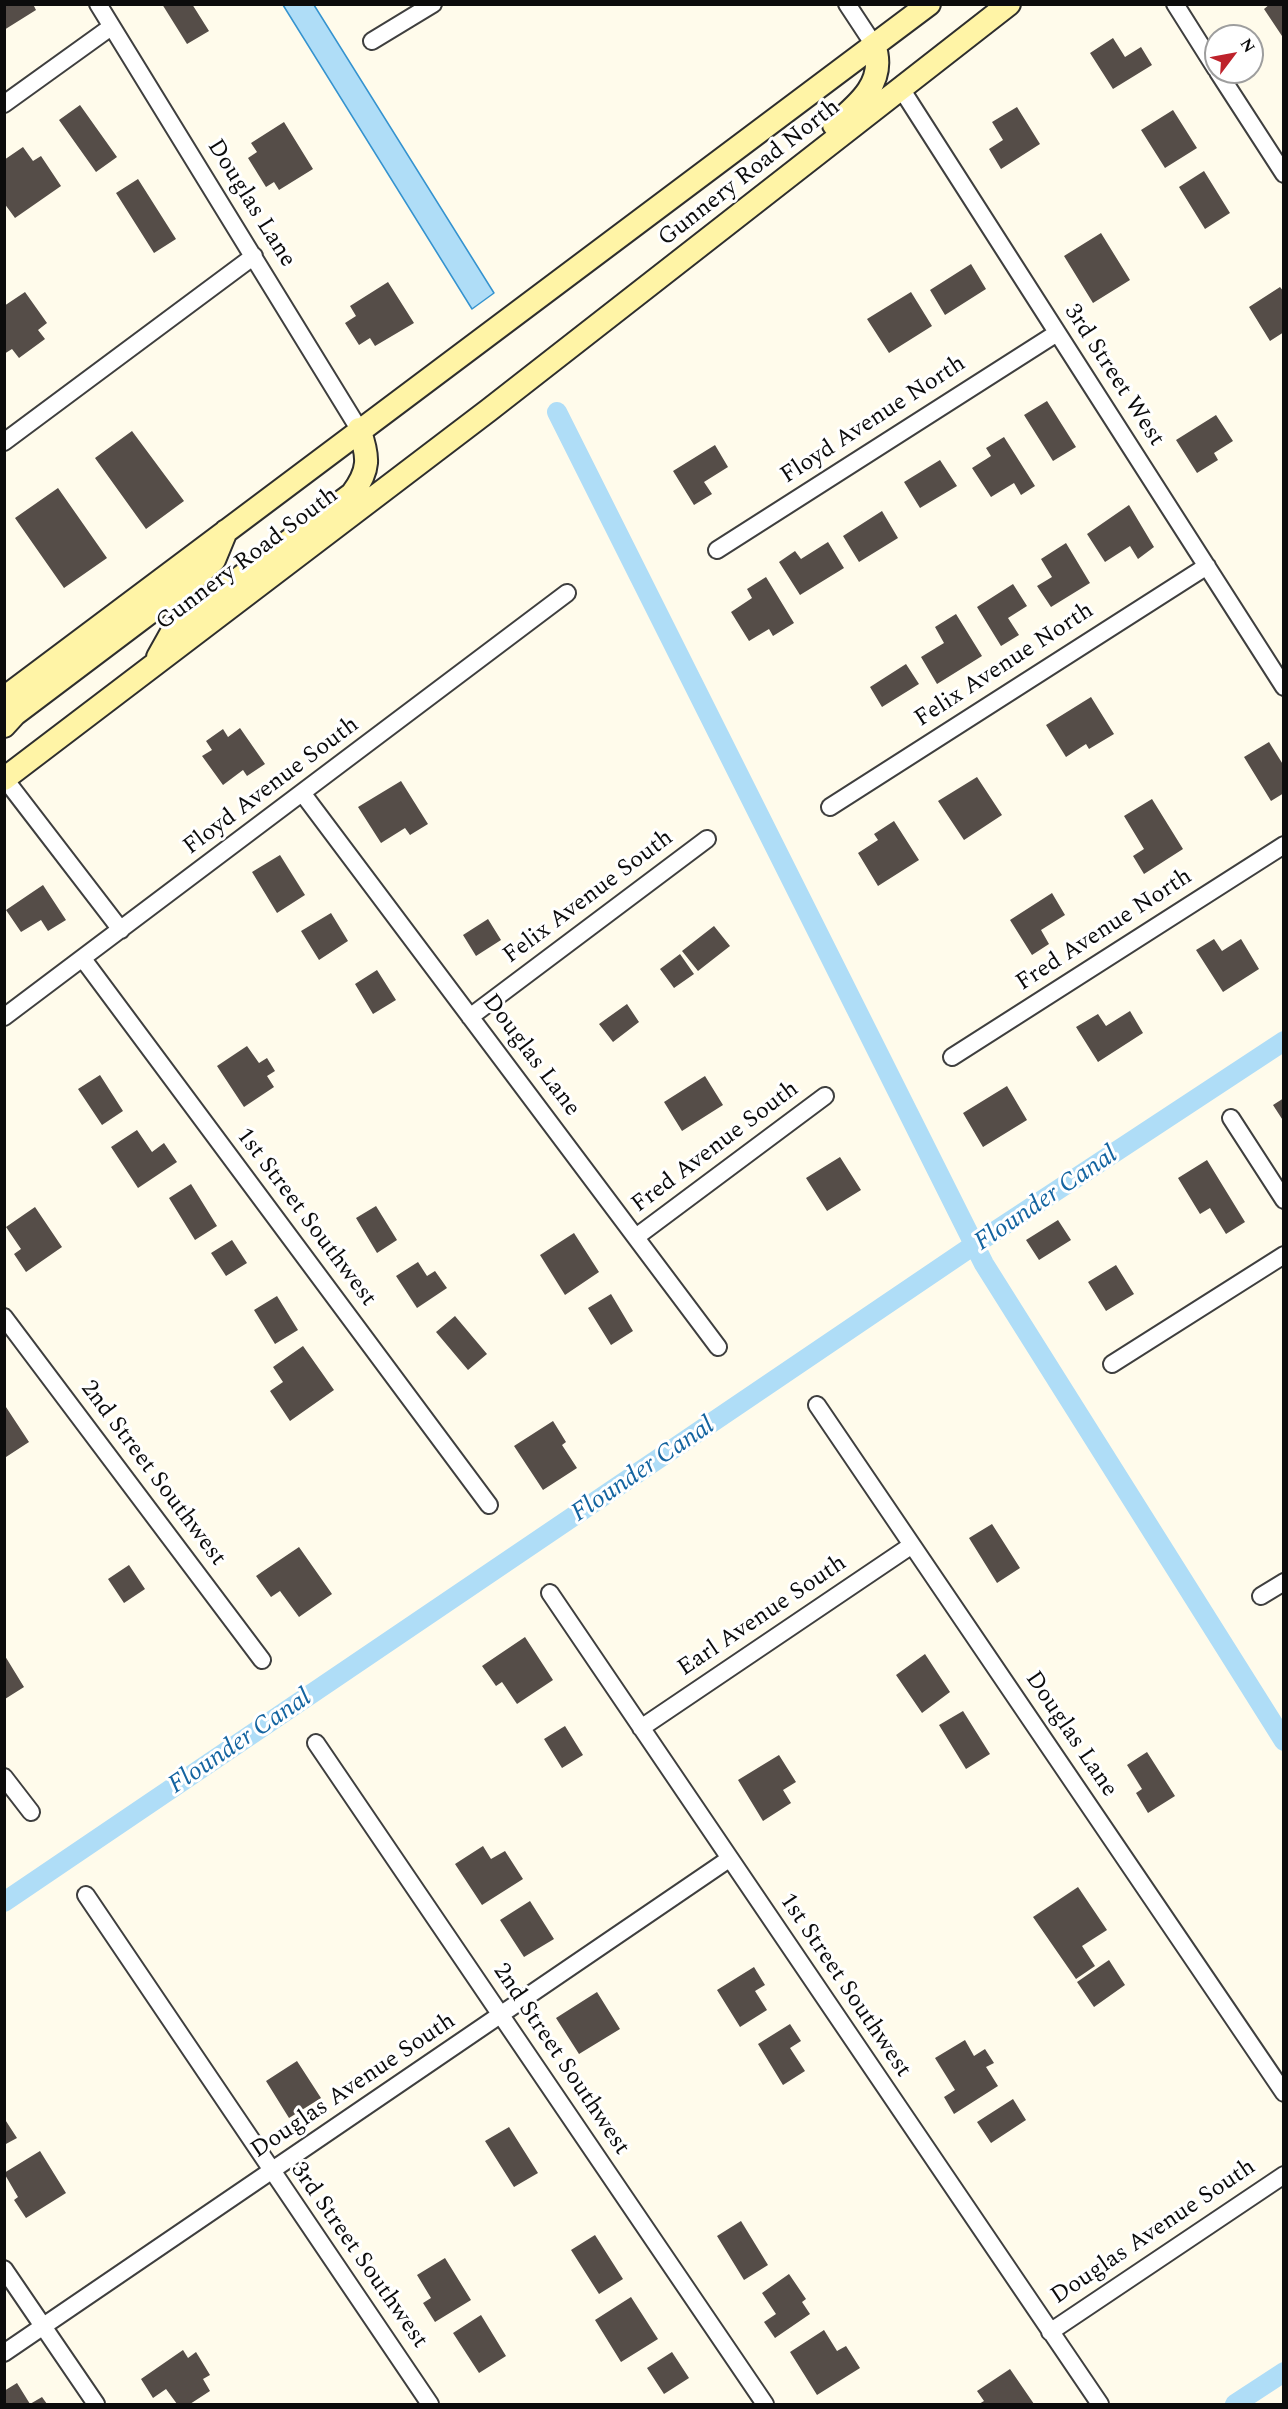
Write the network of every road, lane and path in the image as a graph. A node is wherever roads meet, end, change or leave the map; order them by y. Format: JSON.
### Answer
{"nodes":[{"id":1,"x":98,"y":4,"type":"edge"},
{"id":2,"x":433,"y":4,"type":"edge"},
{"id":3,"x":848,"y":4,"type":"edge"},
{"id":4,"x":929,"y":4,"type":"edge"},
{"id":5,"x":1009,"y":4,"type":"edge"},
{"id":6,"x":1175,"y":4,"type":"edge"},
{"id":7,"x":111,"y":27,"type":"junction"},
{"id":8,"x":372,"y":41,"type":"dead end"},
{"id":9,"x":874,"y":45,"type":"junction"},
{"id":10,"x":1204,"y":50,"type":"edge"},
{"id":11,"x":1226,"y":84,"type":"edge"},
{"id":12,"x":902,"y":90,"type":"junction"},
{"id":13,"x":4,"y":104,"type":"edge"},
{"id":14,"x":1284,"y":174,"type":"edge"},
{"id":15,"x":254,"y":256,"type":"junction"},
{"id":16,"x":661,"y":277,"type":"junction"},
{"id":17,"x":500,"y":325,"type":"joint"},
{"id":18,"x":1057,"y":333,"type":"junction"},
{"id":19,"x":524,"y":384,"type":"joint"},
{"id":20,"x":359,"y":429,"type":"junction"},
{"id":21,"x":4,"y":442,"type":"edge"},
{"id":22,"x":226,"y":531,"type":"junction"},
{"id":23,"x":717,"y":550,"type":"dead end"},
{"id":24,"x":1207,"y":566,"type":"junction"},
{"id":25,"x":567,"y":593,"type":"dead end"},
{"id":26,"x":152,"y":667,"type":"junction"},
{"id":27,"x":1284,"y":687,"type":"edge"},
{"id":28,"x":4,"y":698,"type":"edge"},
{"id":29,"x":4,"y":726,"type":"edge"},
{"id":30,"x":5,"y":778,"type":"edge"},
{"id":31,"x":303,"y":794,"type":"junction"},
{"id":32,"x":830,"y":807,"type":"dead end"},
{"id":33,"x":707,"y":839,"type":"dead end"},
{"id":34,"x":1284,"y":844,"type":"edge"},
{"id":35,"x":121,"y":930,"type":"junction"},
{"id":36,"x":83,"y":959,"type":"junction"},
{"id":37,"x":4,"y":1017,"type":"edge"},
{"id":38,"x":470,"y":1017,"type":"junction"},
{"id":39,"x":952,"y":1058,"type":"dead end"},
{"id":40,"x":825,"y":1096,"type":"dead end"},
{"id":41,"x":1231,"y":1118,"type":"dead end"},
{"id":42,"x":1284,"y":1200,"type":"edge"},
{"id":43,"x":636,"y":1237,"type":"junction"},
{"id":44,"x":1284,"y":1255,"type":"edge"},
{"id":45,"x":4,"y":1317,"type":"edge"},
{"id":46,"x":718,"y":1347,"type":"dead end"},
{"id":47,"x":1112,"y":1364,"type":"dead end"},
{"id":48,"x":817,"y":1405,"type":"dead end"},
{"id":49,"x":489,"y":1505,"type":"dead end"},
{"id":50,"x":912,"y":1545,"type":"junction"},
{"id":51,"x":1284,"y":1582,"type":"edge"},
{"id":52,"x":550,"y":1593,"type":"dead end"},
{"id":53,"x":1261,"y":1596,"type":"dead end"},
{"id":54,"x":262,"y":1660,"type":"dead end"},
{"id":55,"x":641,"y":1728,"type":"junction"},
{"id":56,"x":316,"y":1743,"type":"dead end"},
{"id":57,"x":4,"y":1777,"type":"edge"},
{"id":58,"x":31,"y":1812,"type":"dead end"},
{"id":59,"x":729,"y":1859,"type":"junction"},
{"id":60,"x":86,"y":1895,"type":"dead end"},
{"id":61,"x":501,"y":2016,"type":"junction"},
{"id":62,"x":1284,"y":2093,"type":"edge"},
{"id":63,"x":271,"y":2172,"type":"junction"},
{"id":64,"x":1284,"y":2175,"type":"edge"},
{"id":65,"x":4,"y":2269,"type":"edge"},
{"id":66,"x":43,"y":2326,"type":"junction"},
{"id":67,"x":1050,"y":2332,"type":"junction"},
{"id":68,"x":4,"y":2353,"type":"edge"},
{"id":69,"x":96,"y":2404,"type":"edge"},
{"id":70,"x":430,"y":2404,"type":"edge"},
{"id":71,"x":765,"y":2404,"type":"edge"},
{"id":72,"x":1100,"y":2404,"type":"edge"}],
"edges":[{"from":1,"to":7,"type":"street","name":"Douglas Lane"},
{"from":2,"to":8,"type":"street"},
{"from":3,"to":9,"type":"street"},
{"from":4,"to":9,"type":"main road","name":"Gunnery Road North"},
{"from":5,"to":12,"type":"main road","name":"Gunnery Road North"},
{"from":6,"to":10,"type":"street"},
{"from":7,"to":13,"type":"street"},
{"from":7,"to":15,"type":"street","name":"Douglas Lane"},
{"from":9,"to":16,"type":"main road"},
{"from":9,"to":17,"type":"main road","name":"Gunnery Road North"},
{"from":11,"to":14,"type":"street"},
{"from":12,"to":16,"type":"main road","name":"Gunnery Road North"},
{"from":12,"to":18,"type":"street","name":"3rd Street West"},
{"from":15,"to":20,"type":"street","name":"Douglas Lane"},
{"from":15,"to":21,"type":"street"},
{"from":16,"to":19,"type":"main road","name":"Gunnery Road North"},
{"from":17,"to":20,"type":"main road","name":"Gunnery Road South"},
{"from":18,"to":23,"type":"street","name":"Floyd Avenue North"},
{"from":18,"to":24,"type":"street","name":"3rd Street West"},
{"from":19,"to":26,"type":"main road","name":"Gunnery Road South"},
{"from":20,"to":22,"type":"main road","name":"Gunnery Road South"},
{"from":20,"to":26,"type":"main road"},
{"from":22,"to":28,"type":"main road","name":"Gunnery Road South"},
{"from":22,"to":29,"type":"main road"},
{"from":24,"to":27,"type":"street","name":"3rd Street West"},
{"from":24,"to":32,"type":"street","name":"Felix Avenue North"},
{"from":25,"to":31,"type":"street","name":"Floyd Avenue South"},
{"from":26,"to":30,"type":"main road","name":"Gunnery Road South"},
{"from":30,"to":35,"type":"street"},
{"from":31,"to":35,"type":"street","name":"Floyd Avenue South"},
{"from":31,"to":38,"type":"street","name":"Douglas Lane"},
{"from":33,"to":38,"type":"street","name":"Felix Avenue South"},
{"from":34,"to":39,"type":"street","name":"Fred Avenue North"},
{"from":35,"to":36,"type":"street","name":"Floyd Avenue South"},
{"from":36,"to":37,"type":"street","name":"Floyd Avenue South"},
{"from":36,"to":49,"type":"street","name":"1st Street Southwest"},
{"from":38,"to":43,"type":"street","name":"Douglas Lane"},
{"from":40,"to":43,"type":"street","name":"Fred Avenue South"},
{"from":41,"to":42,"type":"street"},
{"from":43,"to":46,"type":"street","name":"Douglas Lane"},
{"from":44,"to":47,"type":"street"},
{"from":45,"to":54,"type":"street","name":"2nd Street Southwest"},
{"from":48,"to":50,"type":"street","name":"Douglas Lane"},
{"from":50,"to":55,"type":"street","name":"Earl Avenue South"},
{"from":50,"to":62,"type":"street","name":"Douglas Lane"},
{"from":51,"to":53,"type":"street"},
{"from":52,"to":55,"type":"street","name":"1st Street Southwest"},
{"from":55,"to":59,"type":"street","name":"1st Street Southwest"},
{"from":56,"to":61,"type":"street","name":"2nd Street Southwest"},
{"from":57,"to":58,"type":"street"},
{"from":59,"to":61,"type":"street","name":"Douglas Avenue South"},
{"from":59,"to":67,"type":"street","name":"1st Street Southwest"},
{"from":60,"to":63,"type":"street","name":"3rd Street Southwest"},
{"from":61,"to":63,"type":"street","name":"Douglas Avenue South"},
{"from":61,"to":71,"type":"street","name":"2nd Street Southwest"},
{"from":63,"to":66,"type":"street","name":"Douglas Avenue South"},
{"from":63,"to":70,"type":"street","name":"3rd Street Southwest"},
{"from":64,"to":67,"type":"street","name":"Douglas Avenue South"},
{"from":65,"to":66,"type":"street"},
{"from":66,"to":68,"type":"street","name":"Douglas Avenue South"},
{"from":66,"to":69,"type":"street"},
{"from":67,"to":72,"type":"street","name":"1st Street Southwest"}]}
